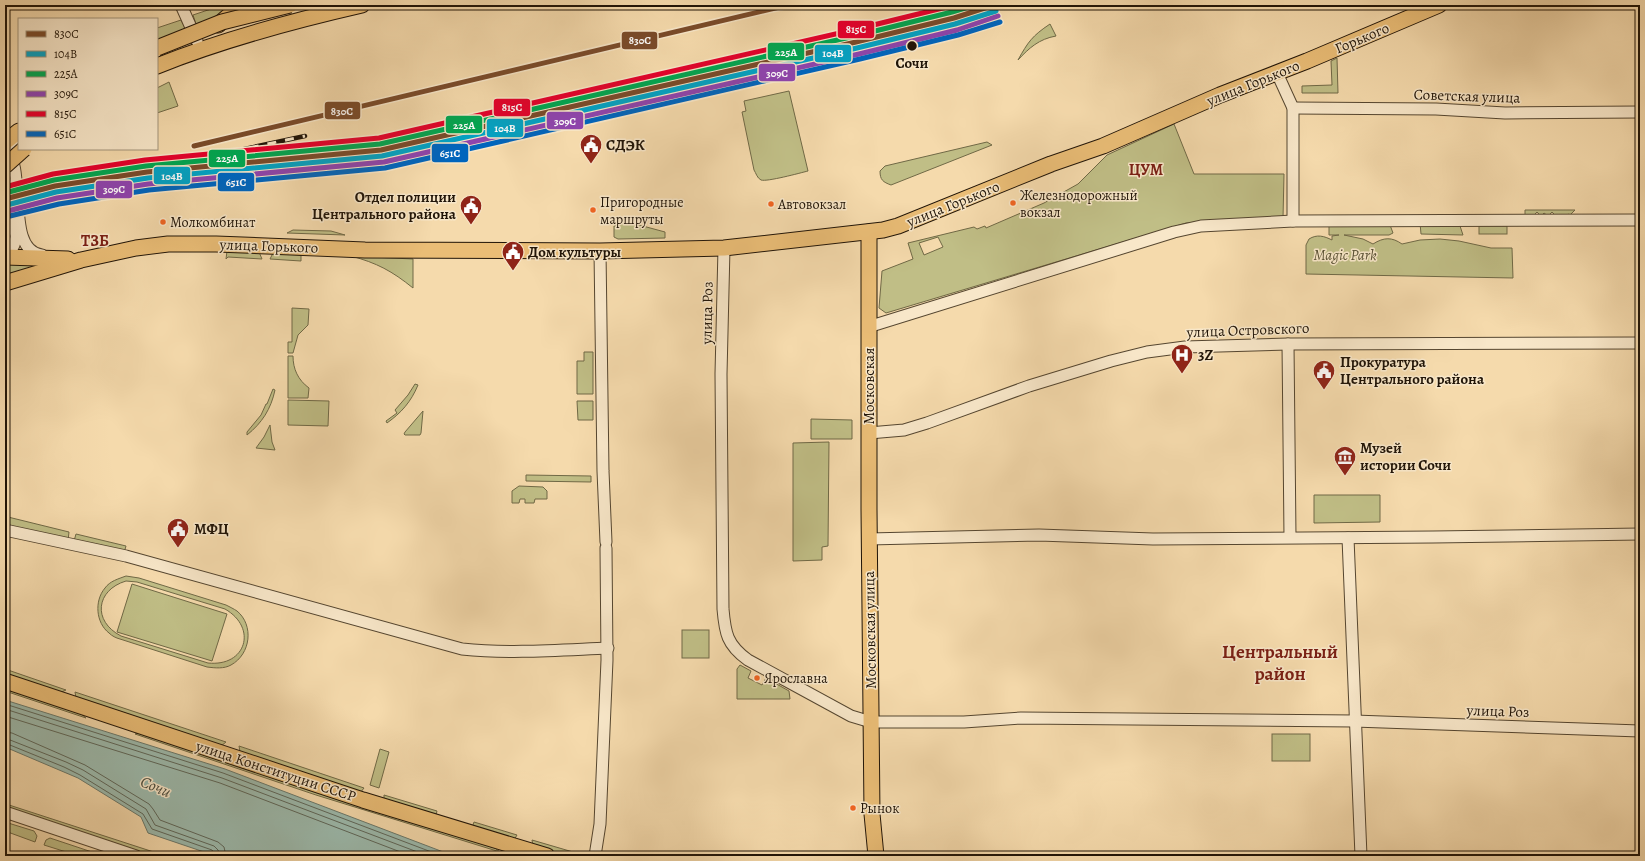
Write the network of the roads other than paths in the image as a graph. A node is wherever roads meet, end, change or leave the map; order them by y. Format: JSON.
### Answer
{"nodes":[{"id":1,"x":181,"y":5,"type":"edge"},
{"id":2,"x":242,"y":5,"type":"edge"},
{"id":3,"x":290,"y":5,"type":"edge"},
{"id":4,"x":325,"y":5,"type":"edge"},
{"id":5,"x":362,"y":5,"type":"edge"},
{"id":6,"x":1436,"y":6,"type":"edge"},
{"id":7,"x":202,"y":38,"type":"junction"},
{"id":8,"x":158,"y":48,"type":"edge"},
{"id":9,"x":158,"y":58,"type":"edge"},
{"id":10,"x":1307,"y":61,"type":"joint"},
{"id":11,"x":158,"y":66,"type":"edge"},
{"id":12,"x":1277,"y":73,"type":"junction"},
{"id":13,"x":1294,"y":108,"type":"junction"},
{"id":14,"x":1640,"y":112,"type":"edge"},
{"id":15,"x":18,"y":132,"type":"edge"},
{"id":16,"x":18,"y":139,"type":"edge"},
{"id":17,"x":18,"y":141,"type":"edge"},
{"id":18,"x":5,"y":143,"type":"edge"},
{"id":19,"x":5,"y":147,"type":"edge"},
{"id":20,"x":14,"y":157,"type":"edge"},
{"id":21,"x":5,"y":180,"type":"edge"},
{"id":22,"x":1640,"y":220,"type":"edge"},
{"id":23,"x":1293,"y":221,"type":"junction"},
{"id":24,"x":869,"y":232,"type":"junction"},
{"id":25,"x":724,"y":248,"type":"junction"},
{"id":26,"x":600,"y":251,"type":"junction"},
{"id":27,"x":5,"y":253,"type":"edge"},
{"id":28,"x":5,"y":257,"type":"edge"},
{"id":29,"x":81,"y":260,"type":"junction"},
{"id":30,"x":5,"y":283,"type":"edge"},
{"id":31,"x":868,"y":327,"type":"junction"},
{"id":32,"x":1640,"y":343,"type":"edge"},
{"id":33,"x":1288,"y":344,"type":"junction"},
{"id":34,"x":869,"y":433,"type":"junction"},
{"id":35,"x":5,"y":530,"type":"edge"},
{"id":36,"x":1640,"y":534,"type":"edge"},
{"id":37,"x":1290,"y":537,"type":"junction"},
{"id":38,"x":1348,"y":538,"type":"junction"},
{"id":39,"x":869,"y":539,"type":"junction"},
{"id":40,"x":608,"y":648,"type":"junction"},
{"id":41,"x":5,"y":682,"type":"edge"},
{"id":42,"x":1354,"y":721,"type":"junction"},
{"id":43,"x":872,"y":722,"type":"junction"},
{"id":44,"x":1640,"y":731,"type":"edge"},
{"id":45,"x":5,"y":812,"type":"edge"},
{"id":46,"x":872,"y":814,"type":"junction"},
{"id":47,"x":136,"y":856,"type":"edge"},
{"id":48,"x":547,"y":856,"type":"edge"},
{"id":49,"x":596,"y":856,"type":"edge"},
{"id":50,"x":866,"y":856,"type":"edge"},
{"id":51,"x":876,"y":856,"type":"edge"},
{"id":52,"x":1361,"y":856,"type":"edge"}],
"edges":[{"from":1,"to":7,"type":"street"},
{"from":2,"to":7,"type":"main road"},
{"from":3,"to":8,"type":"main road","bridge":true},
{"from":4,"to":7,"type":"main road"},
{"from":5,"to":11,"type":"main road"},
{"from":6,"to":10,"type":"main road","name":"Горького"},
{"from":7,"to":9,"type":"main road"},
{"from":10,"to":12,"type":"main road","name":"улица Горького"},
{"from":12,"to":13,"type":"street"},
{"from":12,"to":24,"type":"main road","name":"улица Горького"},
{"from":13,"to":14,"type":"street","name":"Советская улица"},
{"from":13,"to":23,"type":"street"},
{"from":15,"to":18,"type":"main road"},
{"from":16,"to":18,"type":"main road"},
{"from":17,"to":20,"type":"street"},
{"from":19,"to":20,"type":"street"},
{"from":20,"to":29,"type":"street"},
{"from":21,"to":27,"type":"street"},
{"from":22,"to":23,"type":"street"},
{"from":23,"to":31,"type":"street"},
{"from":24,"to":25,"type":"main road","name":"улица Горького"},
{"from":24,"to":31,"type":"main road","name":"Московская"},
{"from":25,"to":26,"type":"main road","name":"улица Горького"},
{"from":25,"to":43,"type":"street","name":"улица Роз"},
{"from":26,"to":29,"type":"main road","name":"улица Горького"},
{"from":26,"to":40,"type":"street"},
{"from":28,"to":29,"type":"main road","name":"улица Горького"},
{"from":29,"to":30,"type":"main road","name":"улица Горького"},
{"from":31,"to":34,"type":"main road","name":"Московская"},
{"from":32,"to":33,"type":"street","name":"улица Островского"},
{"from":33,"to":34,"type":"street","name":"улица Островского"},
{"from":33,"to":37,"type":"street"},
{"from":34,"to":39,"type":"main road","name":"Московская"},
{"from":35,"to":40,"type":"street"},
{"from":36,"to":38,"type":"street"},
{"from":37,"to":38,"type":"street"},
{"from":37,"to":39,"type":"street"},
{"from":38,"to":42,"type":"street"},
{"from":39,"to":43,"type":"main road","name":"Московская улица"},
{"from":40,"to":49,"type":"street"},
{"from":41,"to":48,"type":"main road","name":"улица Конституции СССР"},
{"from":42,"to":43,"type":"street","name":"улица Роз"},
{"from":42,"to":44,"type":"street","name":"улица Роз"},
{"from":42,"to":52,"type":"street"},
{"from":43,"to":46,"type":"main road","name":"Московская улица"},
{"from":45,"to":47,"type":"street"},
{"from":46,"to":50,"type":"main road"},
{"from":46,"to":51,"type":"main road"}]}
